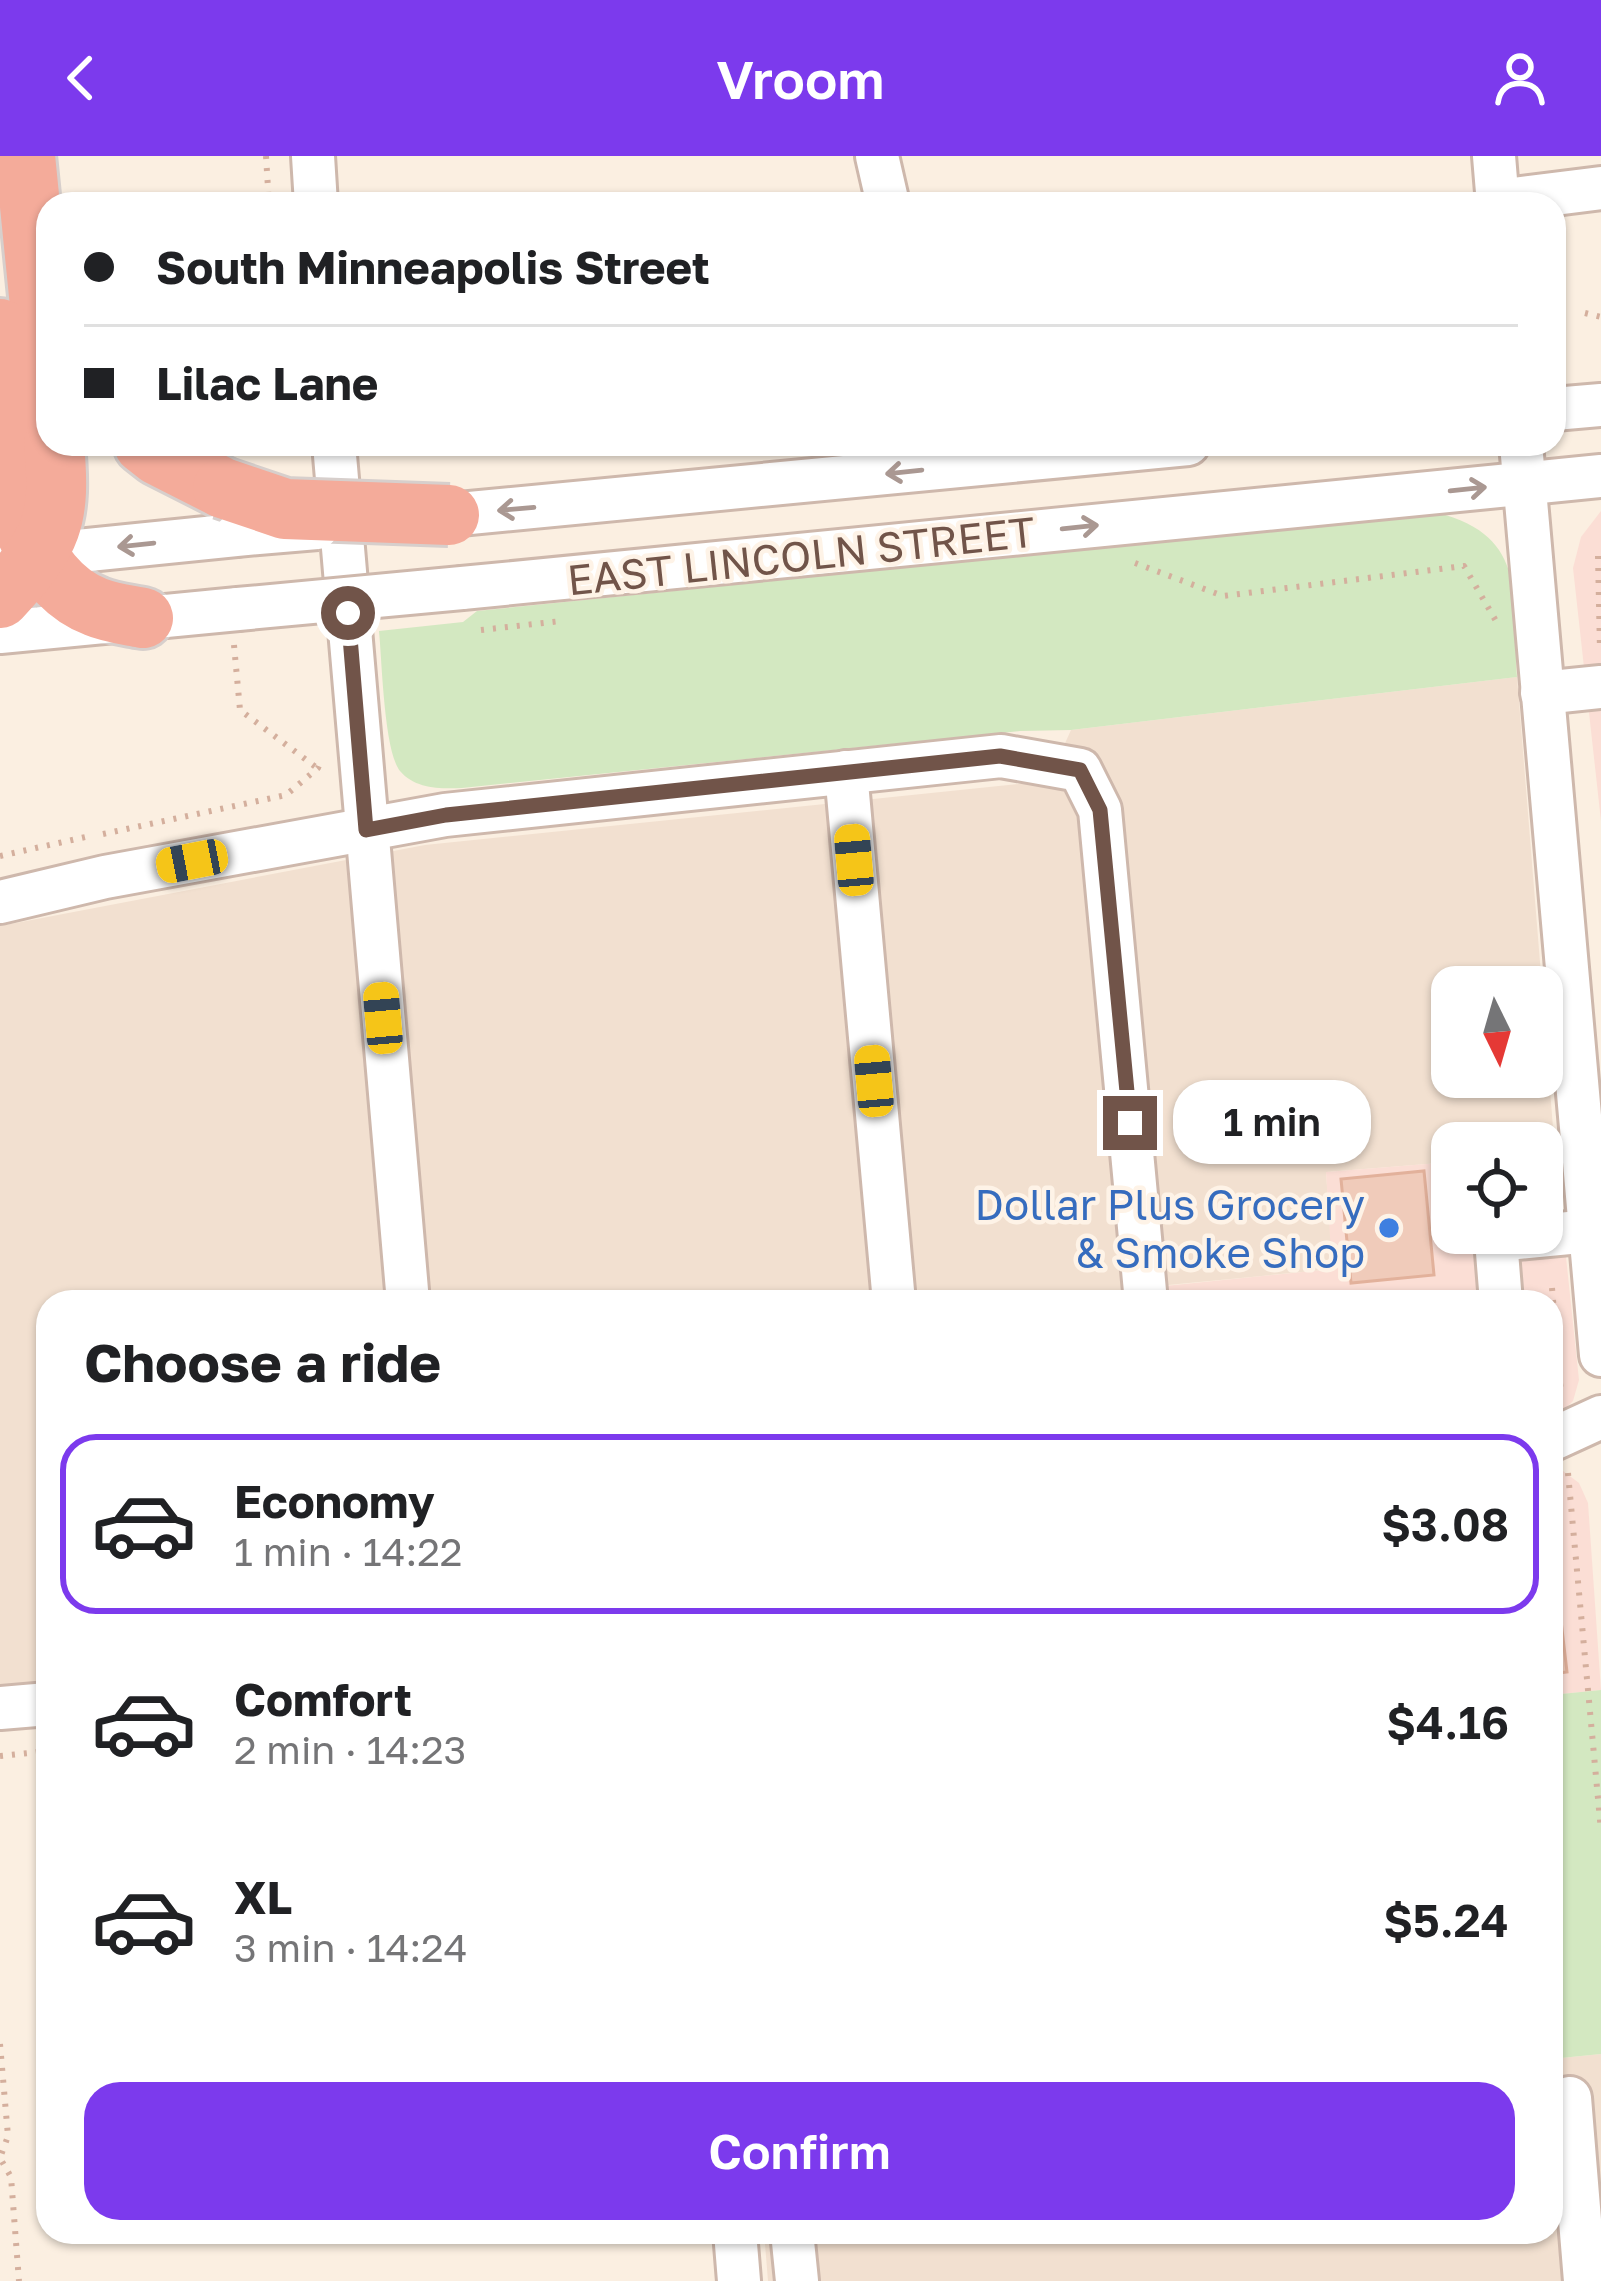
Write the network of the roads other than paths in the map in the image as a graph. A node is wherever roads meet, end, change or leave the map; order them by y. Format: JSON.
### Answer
{"nodes":[{"id":1,"x":26,"y":156,"type":"edge"},
{"id":2,"x":313,"y":156,"type":"edge"},
{"id":3,"x":877,"y":156,"type":"edge"},
{"id":4,"x":1494,"y":156,"type":"edge"},
{"id":5,"x":1601,"y":188,"type":"edge"},
{"id":6,"x":315,"y":192,"type":"edge"},
{"id":7,"x":885,"y":192,"type":"edge"},
{"id":8,"x":1497,"y":192,"type":"edge"},
{"id":9,"x":1566,"y":193,"type":"edge"},
{"id":10,"x":36,"y":235,"type":"edge"},
{"id":11,"x":0,"y":328,"type":"edge"},
{"id":12,"x":1601,"y":405,"type":"edge"},
{"id":13,"x":1566,"y":408,"type":"edge"},
{"id":14,"x":55,"y":456,"type":"edge"},
{"id":15,"x":159,"y":456,"type":"edge"},
{"id":16,"x":335,"y":456,"type":"edge"},
{"id":17,"x":1063,"y":456,"type":"edge"},
{"id":18,"x":1523,"y":464,"type":"edge"},
{"id":19,"x":1601,"y":476,"type":"edge"},
{"id":20,"x":230,"y":511,"type":"junction"},
{"id":21,"x":449,"y":515,"type":"joint"},
{"id":22,"x":12,"y":570,"type":"edge"},
{"id":23,"x":143,"y":618,"type":"junction"},
{"id":24,"x":0,"y":632,"type":"edge"},
{"id":25,"x":1601,"y":687,"type":"edge"},
{"id":26,"x":1542,"y":693,"type":"junction"},
{"id":27,"x":846,"y":772,"type":"junction"},
{"id":28,"x":366,"y":830,"type":"junction"},
{"id":29,"x":0,"y":902,"type":"edge"},
{"id":30,"x":1590,"y":1231,"type":"junction"},
{"id":31,"x":1563,"y":1234,"type":"edge"},
{"id":32,"x":1497,"y":1254,"type":"edge"},
{"id":33,"x":407,"y":1290,"type":"edge"},
{"id":34,"x":893,"y":1290,"type":"edge"},
{"id":35,"x":1146,"y":1290,"type":"edge"},
{"id":36,"x":1500,"y":1290,"type":"edge"},
{"id":37,"x":1601,"y":1355,"type":"edge"},
{"id":38,"x":36,"y":1705,"type":"edge"},
{"id":39,"x":0,"y":1708,"type":"edge"},
{"id":40,"x":1574,"y":2097,"type":"edge"},
{"id":41,"x":736,"y":2244,"type":"edge"},
{"id":42,"x":793,"y":2244,"type":"edge"},
{"id":43,"x":740,"y":2281,"type":"edge"},
{"id":44,"x":797,"y":2281,"type":"edge"},
{"id":45,"x":1585,"y":2281,"type":"edge"}],
"edges":[{"from":1,"to":10,"type":"highway"},
{"from":2,"to":6,"type":"street"},
{"from":3,"to":7,"type":"street"},
{"from":4,"to":8,"type":"street"},
{"from":5,"to":9,"type":"street"},
{"from":11,"to":22,"type":"highway"},
{"from":12,"to":13,"type":"street"},
{"from":14,"to":22,"type":"highway"},
{"from":15,"to":20,"type":"highway"},
{"from":16,"to":28,"type":"street"},
{"from":17,"to":21,"type":"street","name":"EAST LINCOLN STREET","one_way":true},
{"from":18,"to":19,"type":"street","name":"EAST LINCOLN STREET"},
{"from":23,"to":18,"type":"street","name":"EAST LINCOLN STREET","one_way":true,"bridge":true},
{"from":18,"to":26,"type":"street"},
{"from":20,"to":21,"type":"highway","bridge":true},
{"from":20,"to":22,"type":"street","one_way":true},
{"from":22,"to":23,"type":"highway"},
{"from":23,"to":24,"type":"street","name":"EAST LINCOLN STREET"},
{"from":25,"to":26,"type":"street"},
{"from":26,"to":30,"type":"street"},
{"from":27,"to":28,"type":"street"},
{"from":27,"to":34,"type":"street"},
{"from":27,"to":35,"type":"street"},
{"from":28,"to":29,"type":"street"},
{"from":28,"to":33,"type":"street"},
{"from":30,"to":31,"type":"street"},
{"from":30,"to":37,"type":"street"},
{"from":32,"to":36,"type":"street"},
{"from":38,"to":39,"type":"street"},
{"from":40,"to":45,"type":"street"},
{"from":41,"to":43,"type":"street"},
{"from":42,"to":44,"type":"street"}]}
